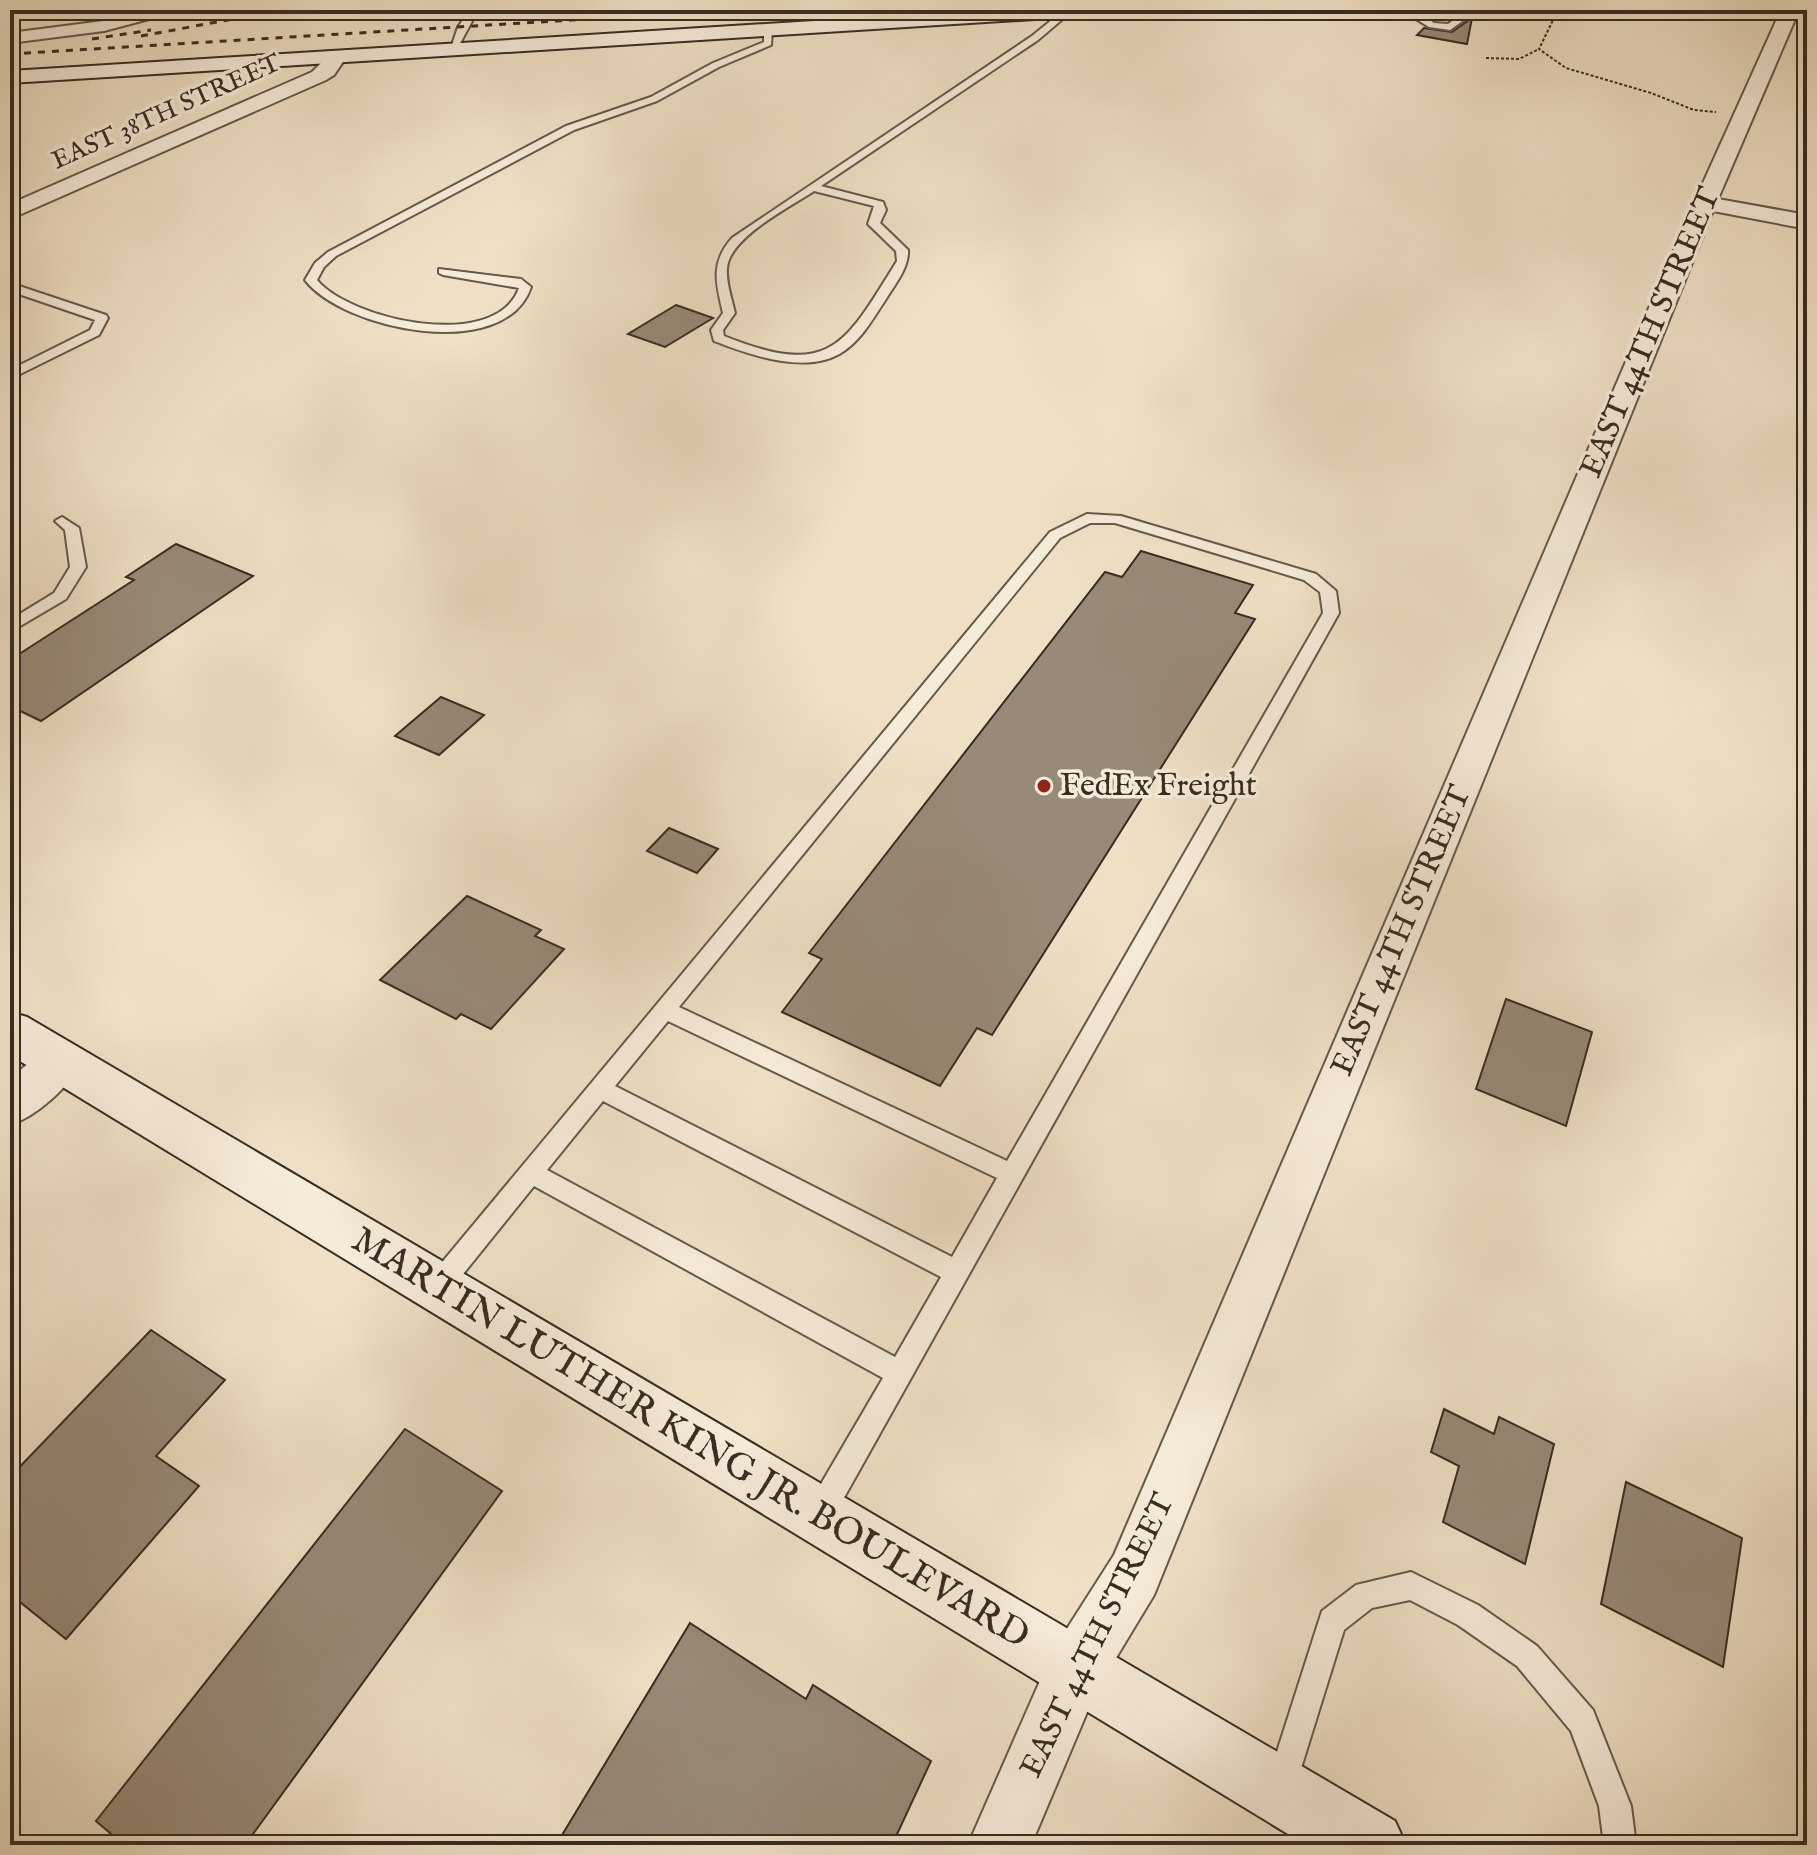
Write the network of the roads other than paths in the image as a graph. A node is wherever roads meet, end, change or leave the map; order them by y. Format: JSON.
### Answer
{"nodes":[{"id":1,"x":69,"y":10,"type":"edge"},
{"id":2,"x":162,"y":10,"type":"edge"},
{"id":3,"x":474,"y":10,"type":"edge"},
{"id":4,"x":1082,"y":10,"type":"edge"},
{"id":5,"x":1474,"y":10,"type":"edge"},
{"id":6,"x":1496,"y":10,"type":"edge"},
{"id":7,"x":1523,"y":10,"type":"edge"},
{"id":8,"x":1790,"y":10,"type":"edge"},
{"id":9,"x":1068,"y":11,"type":"edge"},
{"id":10,"x":1419,"y":11,"type":"edge"},
{"id":11,"x":122,"y":22,"type":"junction"},
{"id":12,"x":768,"y":30,"type":"junction"},
{"id":13,"x":10,"y":38,"type":"edge"},
{"id":14,"x":453,"y":49,"type":"junction"},
{"id":15,"x":338,"y":56,"type":"junction"},
{"id":16,"x":10,"y":77,"type":"edge"},
{"id":17,"x":812,"y":187,"type":"junction"},
{"id":18,"x":1705,"y":203,"type":"junction"},
{"id":19,"x":10,"y":212,"type":"edge"},
{"id":20,"x":1807,"y":222,"type":"edge"},
{"id":21,"x":443,"y":271,"type":"dead end"},
{"id":22,"x":10,"y":287,"type":"edge"},
{"id":23,"x":10,"y":375,"type":"edge"},
{"id":24,"x":62,"y":521,"type":"dead end"},
{"id":25,"x":10,"y":627,"type":"edge"},
{"id":26,"x":665,"y":1010,"type":"junction"},
{"id":27,"x":10,"y":1031,"type":"edge"},
{"id":28,"x":61,"y":1061,"type":"junction"},
{"id":29,"x":600,"y":1089,"type":"junction"},
{"id":30,"x":10,"y":1106,"type":"edge"},
{"id":31,"x":531,"y":1173,"type":"junction"},
{"id":32,"x":1012,"y":1174,"type":"junction"},
{"id":33,"x":956,"y":1272,"type":"junction"},
{"id":34,"x":438,"y":1286,"type":"junction"},
{"id":35,"x":899,"y":1373,"type":"junction"},
{"id":36,"x":820,"y":1514,"type":"junction"},
{"id":37,"x":1075,"y":1670,"type":"junction"},
{"id":38,"x":1280,"y":1791,"type":"junction"},
{"id":39,"x":999,"y":1845,"type":"edge"},
{"id":40,"x":1371,"y":1845,"type":"edge"},
{"id":41,"x":1620,"y":1845,"type":"edge"}],
"edges":[{"from":1,"to":11,"type":"street"},
{"from":2,"to":11,"type":"street"},
{"from":3,"to":14,"type":"lane"},
{"from":4,"to":9,"type":"main road"},
{"from":5,"to":10,"type":"lane"},
{"from":6,"to":7,"type":"lane"},
{"from":8,"to":18,"type":"street","name":"EAST 44TH STREET"},
{"from":9,"to":12,"type":"main road"},
{"from":9,"to":17,"type":"lane"},
{"from":11,"to":13,"type":"street"},
{"from":12,"to":14,"type":"main road"},
{"from":12,"to":21,"type":"lane"},
{"from":14,"to":15,"type":"main road"},
{"from":15,"to":16,"type":"main road"},
{"from":15,"to":19,"type":"street","name":"EAST 38TH STREET"},
{"from":17,"to":17,"type":"lane"},
{"from":18,"to":20,"type":"street"},
{"from":18,"to":37,"type":"street","name":"EAST 44TH STREET"},
{"from":22,"to":23,"type":"lane"},
{"from":24,"to":25,"type":"lane"},
{"from":26,"to":29,"type":"lane"},
{"from":26,"to":32,"type":"lane"},
{"from":26,"to":32,"type":"lane"},
{"from":27,"to":28,"type":"main road","name":"MARTIN LUTHER KING JR. BOULEVARD"},
{"from":28,"to":30,"type":"street"},
{"from":28,"to":34,"type":"main road","name":"MARTIN LUTHER KING JR. BOULEVARD"},
{"from":29,"to":31,"type":"lane"},
{"from":29,"to":33,"type":"lane"},
{"from":31,"to":34,"type":"lane"},
{"from":31,"to":35,"type":"lane"},
{"from":32,"to":33,"type":"lane"},
{"from":33,"to":35,"type":"lane"},
{"from":34,"to":36,"type":"main road","name":"MARTIN LUTHER KING JR. BOULEVARD"},
{"from":35,"to":36,"type":"lane"},
{"from":36,"to":37,"type":"main road","name":"MARTIN LUTHER KING JR. BOULEVARD"},
{"from":37,"to":38,"type":"main road","name":"MARTIN LUTHER KING JR. BOULEVARD"},
{"from":37,"to":39,"type":"street","name":"EAST 44TH STREET"},
{"from":38,"to":40,"type":"main road","name":"MARTIN LUTHER KING JR. BOULEVARD"},
{"from":38,"to":41,"type":"lane"}]}
